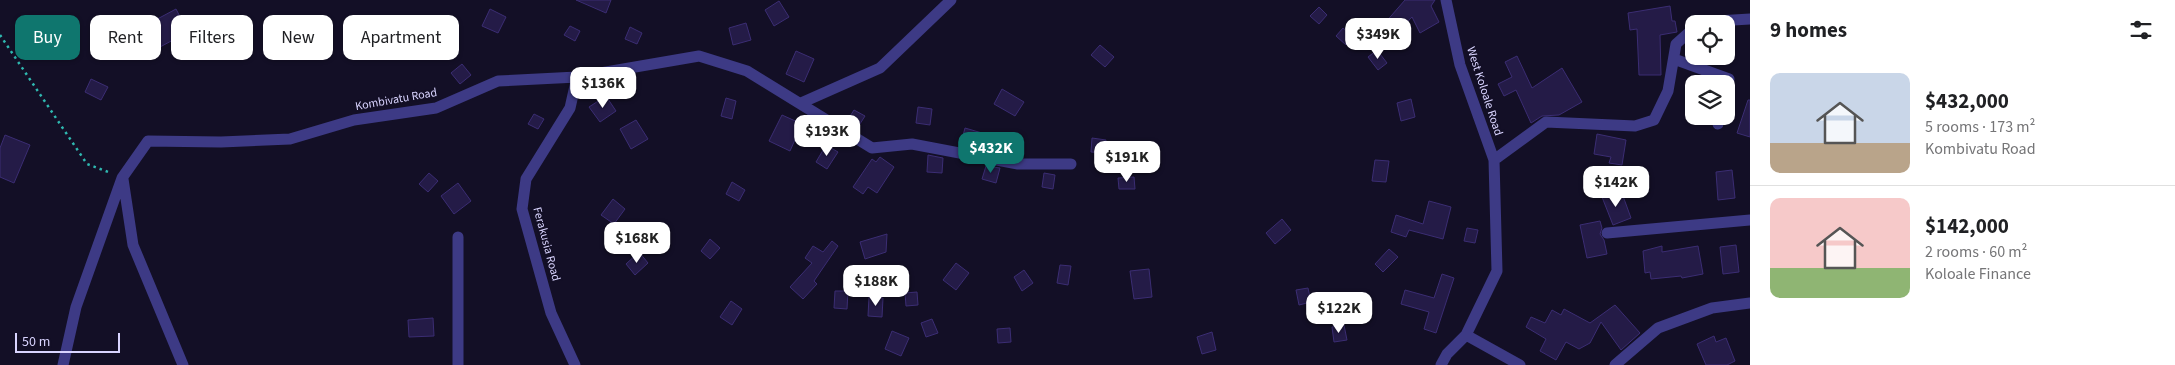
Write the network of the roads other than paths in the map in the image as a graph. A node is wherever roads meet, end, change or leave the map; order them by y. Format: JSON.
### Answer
{"nodes":[{"id":1,"x":951,"y":0,"type":"edge"},
{"id":2,"x":1446,"y":0,"type":"edge"},
{"id":3,"x":1750,"y":19,"type":"edge"},
{"id":4,"x":1735,"y":20,"type":"edge"},
{"id":5,"x":1685,"y":36,"type":"edge"},
{"id":6,"x":1674,"y":59,"type":"junction"},
{"id":7,"x":1717,"y":75,"type":"edge"},
{"id":8,"x":576,"y":77,"type":"junction"},
{"id":9,"x":801,"y":103,"type":"junction"},
{"id":10,"x":1494,"y":160,"type":"junction"},
{"id":11,"x":1071,"y":164,"type":"dead end"},
{"id":12,"x":122,"y":178,"type":"junction"},
{"id":13,"x":1750,"y":220,"type":"edge"},
{"id":14,"x":1608,"y":233,"type":"dead end"},
{"id":15,"x":458,"y":237,"type":"dead end"},
{"id":16,"x":1750,"y":303,"type":"edge"},
{"id":17,"x":1466,"y":335,"type":"junction"},
{"id":18,"x":63,"y":365,"type":"edge"},
{"id":19,"x":183,"y":365,"type":"edge"},
{"id":20,"x":458,"y":365,"type":"edge"},
{"id":21,"x":575,"y":365,"type":"edge"},
{"id":22,"x":1441,"y":365,"type":"edge"},
{"id":23,"x":1520,"y":365,"type":"edge"},
{"id":24,"x":1615,"y":365,"type":"edge"}],
"edges":[{"from":1,"to":9,"type":"street"},
{"from":2,"to":10,"type":"street","name":"West Koloale Road"},
{"from":3,"to":4,"type":"street"},
{"from":5,"to":6,"type":"street"},
{"from":6,"to":7,"type":"street"},
{"from":6,"to":10,"type":"street"},
{"from":8,"to":9,"type":"street","name":"Kombivatu Road"},
{"from":8,"to":12,"type":"street","name":"Kombivatu Road"},
{"from":8,"to":21,"type":"street","name":"Ferakusia Road"},
{"from":9,"to":11,"type":"street","name":"Kombivatu Road"},
{"from":10,"to":17,"type":"street","name":"West Koloale Road"},
{"from":12,"to":18,"type":"street","name":"Kombivatu Road"},
{"from":12,"to":19,"type":"street"},
{"from":13,"to":14,"type":"street"},
{"from":15,"to":20,"type":"street"},
{"from":16,"to":24,"type":"street"},
{"from":17,"to":22,"type":"street","name":"West Koloale Road"},
{"from":17,"to":23,"type":"street"}]}
